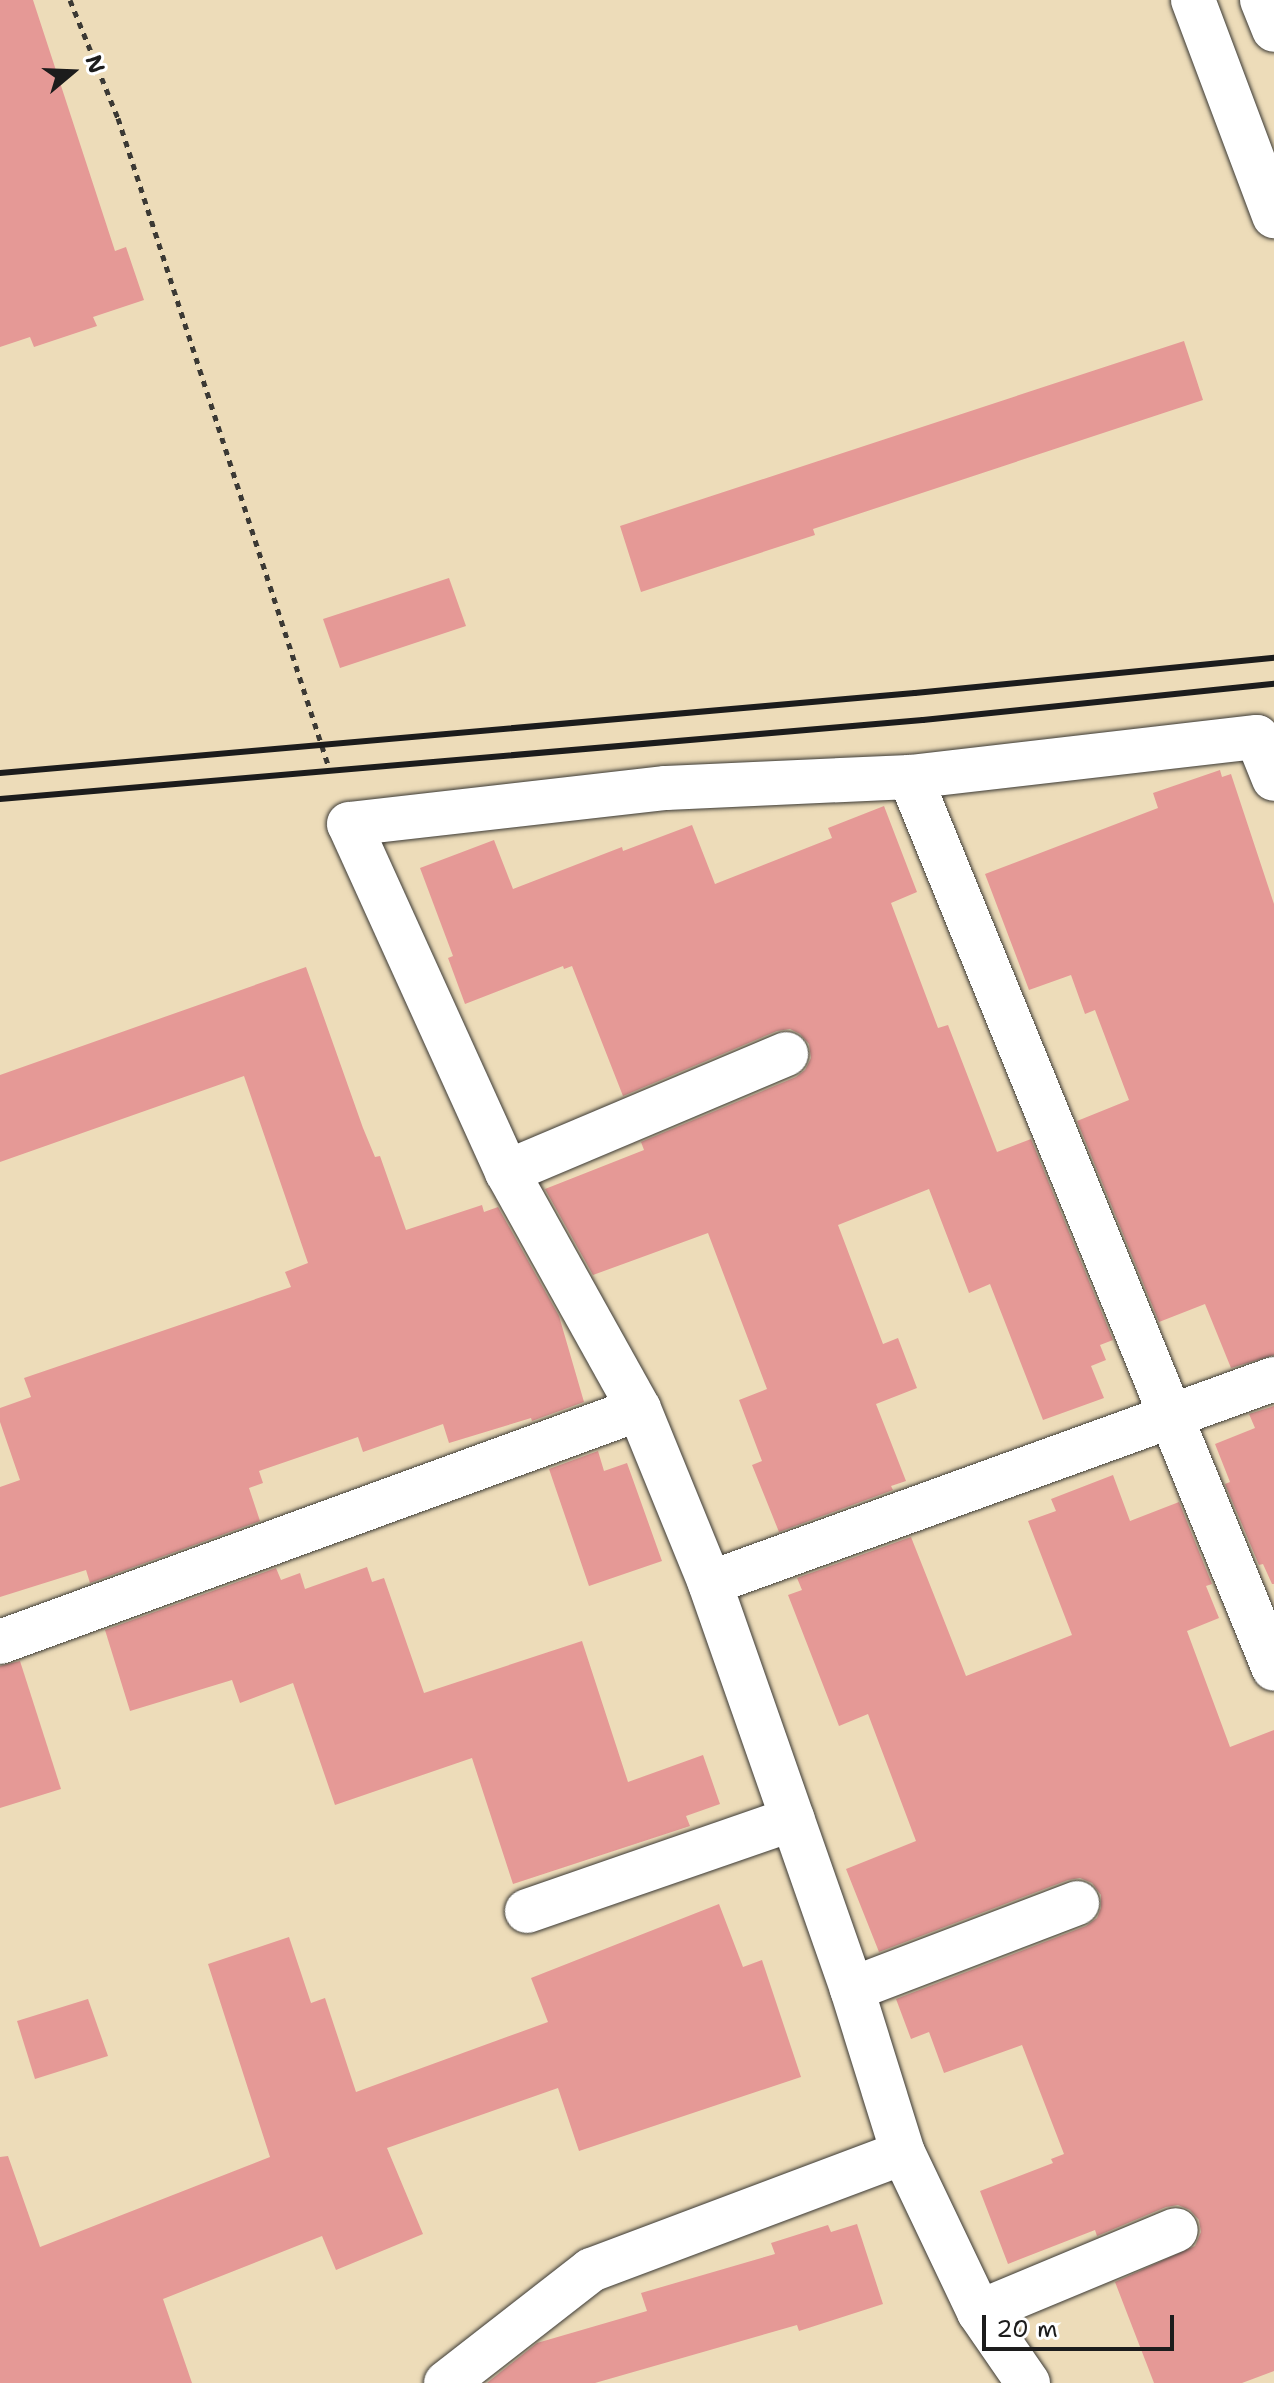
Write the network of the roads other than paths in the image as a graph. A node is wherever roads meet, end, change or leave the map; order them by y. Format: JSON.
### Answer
{"nodes":[{"id":1,"x":1193,"y":0,"type":"edge"},
{"id":2,"x":1262,"y":0,"type":"edge"},
{"id":3,"x":1274,"y":30,"type":"edge"},
{"id":4,"x":1274,"y":216,"type":"edge"},
{"id":5,"x":910,"y":777,"type":"junction"},
{"id":6,"x":1274,"y":779,"type":"edge"},
{"id":7,"x":786,"y":1054,"type":"dead end"},
{"id":8,"x":507,"y":1172,"type":"junction"},
{"id":9,"x":1274,"y":1379,"type":"edge"},
{"id":10,"x":639,"y":1409,"type":"junction"},
{"id":11,"x":1172,"y":1417,"type":"junction"},
{"id":12,"x":710,"y":1583,"type":"junction"},
{"id":13,"x":0,"y":1642,"type":"edge"},
{"id":14,"x":1274,"y":1669,"type":"edge"},
{"id":15,"x":793,"y":1819,"type":"junction"},
{"id":16,"x":1077,"y":1903,"type":"dead end"},
{"id":17,"x":527,"y":1911,"type":"dead end"},
{"id":18,"x":852,"y":1989,"type":"junction"},
{"id":19,"x":903,"y":2153,"type":"junction"},
{"id":20,"x":1176,"y":2230,"type":"dead end"},
{"id":21,"x":979,"y":2312,"type":"junction"},
{"id":22,"x":446,"y":2383,"type":"edge"},
{"id":23,"x":1028,"y":2383,"type":"edge"}],
"edges":[{"from":1,"to":4,"type":"street"},
{"from":2,"to":3,"type":"street"},
{"from":5,"to":6,"type":"street"},
{"from":5,"to":8,"type":"street"},
{"from":5,"to":11,"type":"street"},
{"from":7,"to":8,"type":"street"},
{"from":8,"to":10,"type":"street"},
{"from":9,"to":11,"type":"street"},
{"from":10,"to":12,"type":"street"},
{"from":10,"to":13,"type":"street"},
{"from":11,"to":12,"type":"street"},
{"from":11,"to":14,"type":"street"},
{"from":12,"to":15,"type":"street"},
{"from":15,"to":17,"type":"street"},
{"from":15,"to":18,"type":"street"},
{"from":16,"to":18,"type":"street"},
{"from":18,"to":19,"type":"street"},
{"from":19,"to":21,"type":"street"},
{"from":19,"to":22,"type":"street"},
{"from":20,"to":21,"type":"street"},
{"from":21,"to":23,"type":"street"}]}
